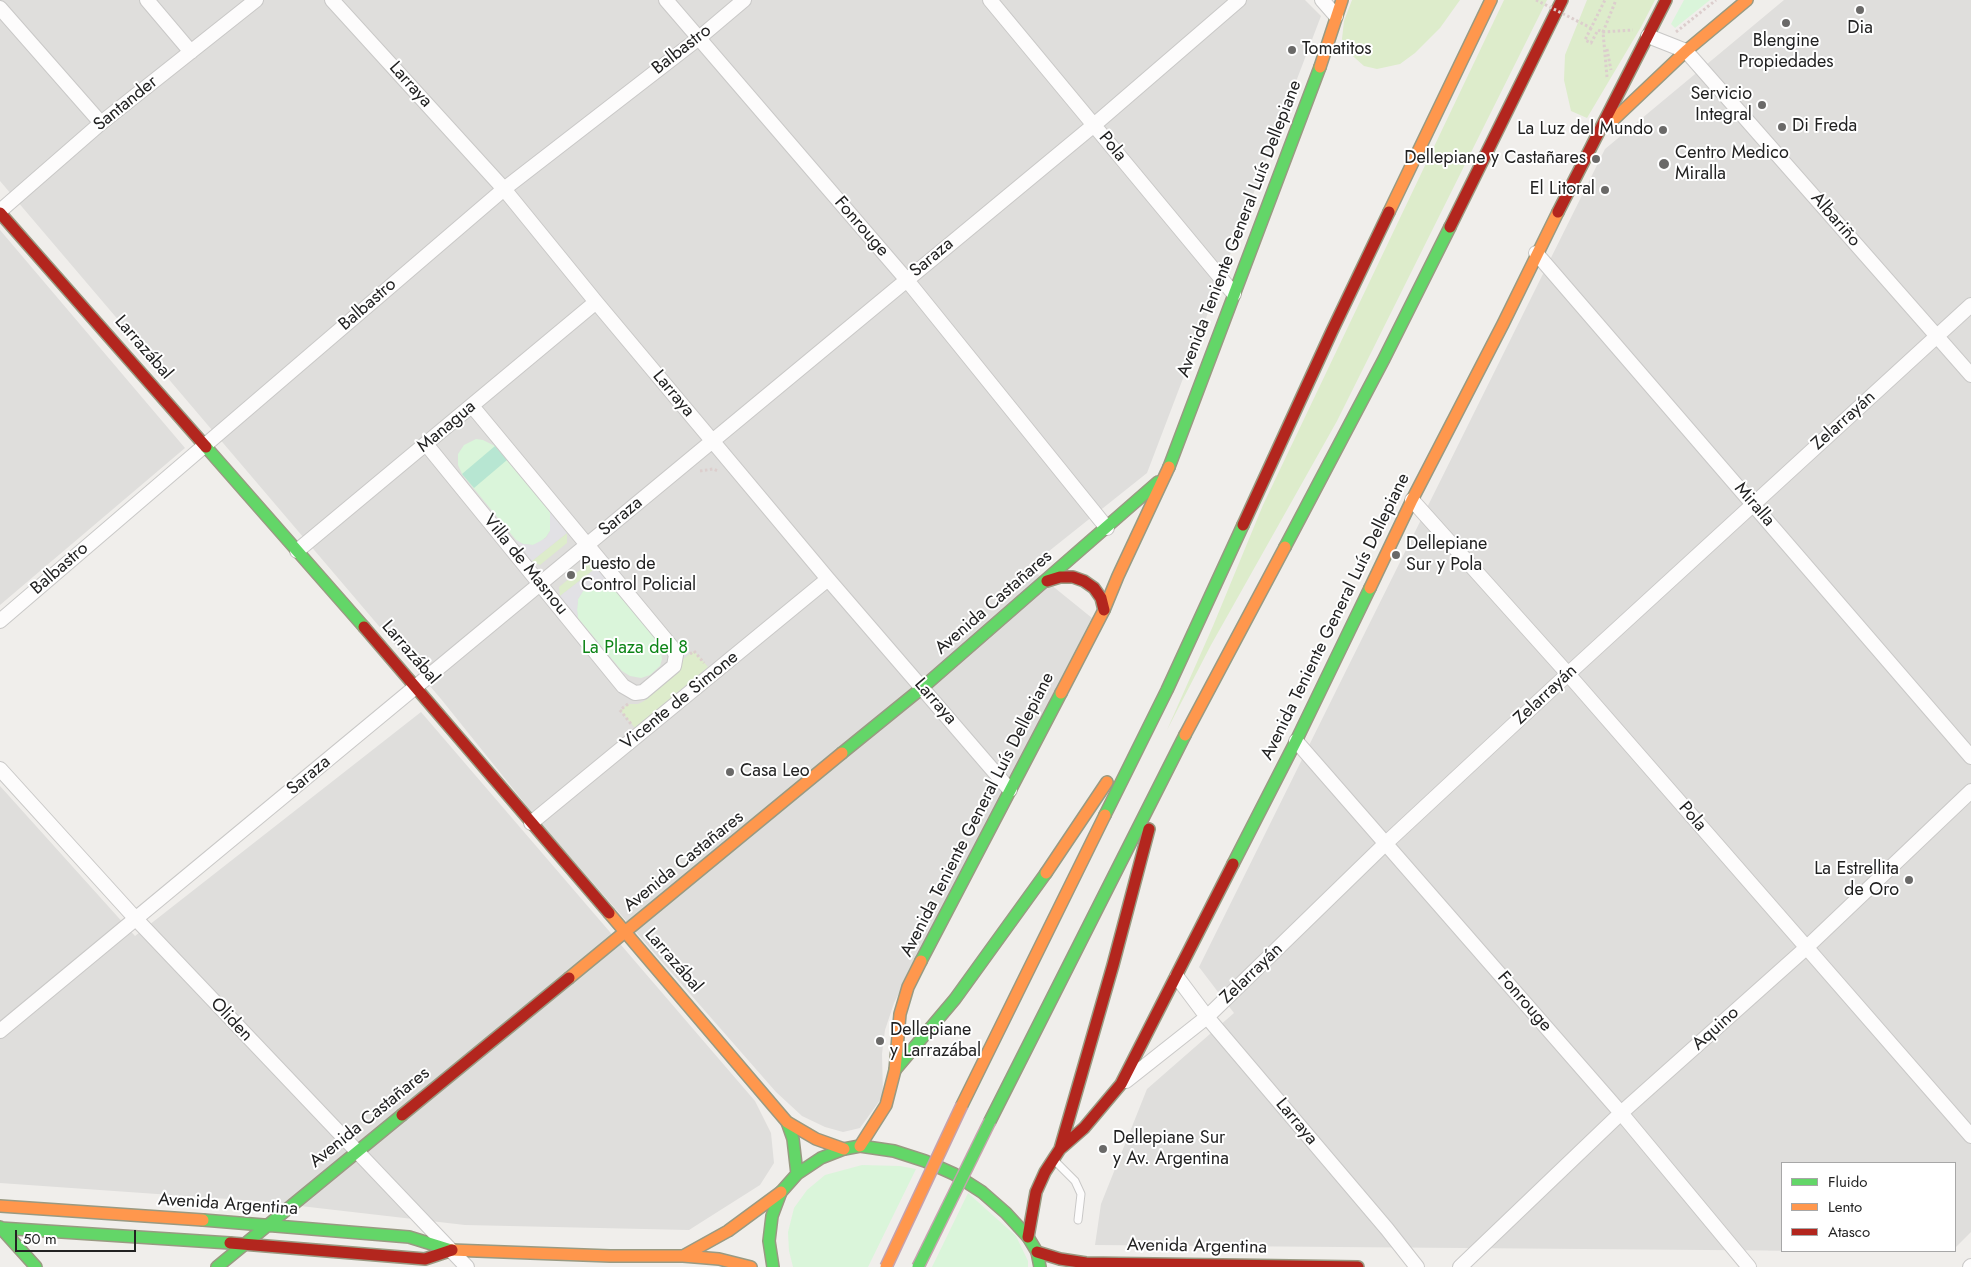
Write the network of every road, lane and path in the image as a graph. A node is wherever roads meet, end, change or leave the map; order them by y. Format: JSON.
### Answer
{"nodes":[{"id":1,"x":147,"y":0,"type":"edge"},
{"id":2,"x":256,"y":0,"type":"edge"},
{"id":3,"x":332,"y":0,"type":"edge"},
{"id":4,"x":666,"y":0,"type":"edge"},
{"id":5,"x":744,"y":0,"type":"edge"},
{"id":6,"x":990,"y":0,"type":"edge"},
{"id":7,"x":1239,"y":0,"type":"edge"},
{"id":8,"x":1322,"y":0,"type":"edge"},
{"id":9,"x":1342,"y":0,"type":"edge"},
{"id":10,"x":1492,"y":0,"type":"edge"},
{"id":11,"x":1536,"y":0,"type":"edge"},
{"id":12,"x":1562,"y":0,"type":"edge"},
{"id":13,"x":1605,"y":0,"type":"edge"},
{"id":14,"x":1616,"y":0,"type":"edge"},
{"id":15,"x":1666,"y":0,"type":"edge"},
{"id":16,"x":1716,"y":0,"type":"edge"},
{"id":17,"x":1747,"y":0,"type":"edge"},
{"id":18,"x":0,"y":8,"type":"edge"},
{"id":19,"x":1336,"y":16,"type":"junction"},
{"id":20,"x":1591,"y":28,"type":"junction"},
{"id":21,"x":1603,"y":32,"type":"junction"},
{"id":22,"x":1650,"y":32,"type":"junction"},
{"id":23,"x":1675,"y":33,"type":"dead end"},
{"id":24,"x":698,"y":38,"type":"junction"},
{"id":25,"x":1686,"y":51,"type":"junction"},
{"id":26,"x":191,"y":52,"type":"junction"},
{"id":27,"x":1608,"y":80,"type":"dead end"},
{"id":28,"x":1617,"y":99,"type":"junction"},
{"id":29,"x":101,"y":123,"type":"junction"},
{"id":30,"x":1094,"y":125,"type":"junction"},
{"id":31,"x":1595,"y":136,"type":"junction"},
{"id":32,"x":504,"y":189,"type":"junction"},
{"id":33,"x":0,"y":212,"type":"edge"},
{"id":34,"x":1536,"y":253,"type":"junction"},
{"id":35,"x":906,"y":280,"type":"junction"},
{"id":36,"x":1234,"y":294,"type":"junction"},
{"id":37,"x":596,"y":302,"type":"junction"},
{"id":38,"x":1971,"y":305,"type":"edge"},
{"id":39,"x":1938,"y":336,"type":"junction"},
{"id":40,"x":1971,"y":374,"type":"edge"},
{"id":41,"x":472,"y":406,"type":"junction"},
{"id":42,"x":713,"y":441,"type":"junction"},
{"id":43,"x":426,"y":444,"type":"junction"},
{"id":44,"x":205,"y":445,"type":"junction"},
{"id":45,"x":699,"y":472,"type":"dead end"},
{"id":46,"x":721,"y":472,"type":"dead end"},
{"id":47,"x":1166,"y":476,"type":"junction"},
{"id":48,"x":1412,"y":500,"type":"junction"},
{"id":49,"x":1753,"y":505,"type":"junction"},
{"id":50,"x":1106,"y":528,"type":"junction"},
{"id":51,"x":587,"y":545,"type":"junction"},
{"id":52,"x":297,"y":551,"type":"junction"},
{"id":53,"x":828,"y":579,"type":"junction"},
{"id":54,"x":1047,"y":581,"type":"junction"},
{"id":55,"x":540,"y":584,"type":"junction"},
{"id":56,"x":1104,"y":610,"type":"junction"},
{"id":57,"x":0,"y":621,"type":"edge"},
{"id":58,"x":694,"y":651,"type":"dead end"},
{"id":59,"x":708,"y":667,"type":"dead end"},
{"id":60,"x":1568,"y":674,"type":"junction"},
{"id":61,"x":416,"y":687,"type":"junction"},
{"id":62,"x":922,"y":688,"type":"junction"},
{"id":63,"x":1167,"y":690,"type":"junction"},
{"id":64,"x":622,"y":691,"type":"junction"},
{"id":65,"x":634,"y":728,"type":"dead end"},
{"id":66,"x":1296,"y":741,"type":"junction"},
{"id":67,"x":1971,"y":758,"type":"edge"},
{"id":68,"x":0,"y":769,"type":"edge"},
{"id":69,"x":1162,"y":779,"type":"junction"},
{"id":70,"x":1010,"y":790,"type":"junction"},
{"id":71,"x":1971,"y":791,"type":"edge"},
{"id":72,"x":531,"y":823,"type":"junction"},
{"id":73,"x":1386,"y":844,"type":"junction"},
{"id":74,"x":136,"y":919,"type":"junction"},
{"id":75,"x":625,"y":933,"type":"junction"},
{"id":76,"x":1806,"y":948,"type":"junction"},
{"id":77,"x":1177,"y":977,"type":"junction"},
{"id":78,"x":1207,"y":1018,"type":"junction"},
{"id":79,"x":0,"y":1031,"type":"edge"},
{"id":80,"x":895,"y":1070,"type":"junction"},
{"id":81,"x":1121,"y":1084,"type":"junction"},
{"id":82,"x":1622,"y":1114,"type":"junction"},
{"id":83,"x":787,"y":1122,"type":"junction"},
{"id":84,"x":1971,"y":1136,"type":"edge"},
{"id":85,"x":860,"y":1146,"type":"junction"},
{"id":86,"x":844,"y":1149,"type":"junction"},
{"id":87,"x":1060,"y":1149,"type":"junction"},
{"id":88,"x":356,"y":1152,"type":"junction"},
{"id":89,"x":1053,"y":1160,"type":"junction"},
{"id":90,"x":797,"y":1174,"type":"junction"},
{"id":91,"x":781,"y":1192,"type":"junction"},
{"id":92,"x":0,"y":1206,"type":"edge"},
{"id":93,"x":1078,"y":1220,"type":"dead end"},
{"id":94,"x":269,"y":1225,"type":"junction"},
{"id":95,"x":0,"y":1228,"type":"edge"},
{"id":96,"x":1028,"y":1236,"type":"junction"},
{"id":97,"x":244,"y":1244,"type":"junction"},
{"id":98,"x":452,"y":1250,"type":"junction"},
{"id":99,"x":1037,"y":1252,"type":"junction"},
{"id":100,"x":683,"y":1256,"type":"junction"},
{"id":101,"x":36,"y":1267,"type":"edge"},
{"id":102,"x":217,"y":1267,"type":"edge"},
{"id":103,"x":467,"y":1267,"type":"edge"},
{"id":104,"x":671,"y":1267,"type":"edge"},
{"id":105,"x":751,"y":1267,"type":"edge"},
{"id":106,"x":773,"y":1267,"type":"edge"},
{"id":107,"x":886,"y":1267,"type":"edge"},
{"id":108,"x":918,"y":1267,"type":"edge"},
{"id":109,"x":1040,"y":1267,"type":"edge"},
{"id":110,"x":1358,"y":1267,"type":"edge"},
{"id":111,"x":1417,"y":1267,"type":"edge"},
{"id":112,"x":1460,"y":1267,"type":"edge"},
{"id":113,"x":1749,"y":1267,"type":"edge"}],
"edges":[{"from":1,"to":26,"type":"street"},
{"from":2,"to":26,"type":"street","name":"Santander"},
{"from":3,"to":32,"type":"street","name":"Larraya"},
{"from":4,"to":24,"type":"street","name":"Fonrouge"},
{"from":5,"to":24,"type":"street","name":"Balbastro"},
{"from":6,"to":30,"type":"street","name":"Pola"},
{"from":7,"to":30,"type":"street","name":"Saraza"},
{"from":8,"to":19,"type":"street"},
{"from":9,"to":19,"type":"main road","name":"Avenida Teniente General Luís Dellepiane"},
{"from":10,"to":63,"type":"main road"},
{"from":11,"to":20,"type":"path","bridge":true},
{"from":12,"to":69,"type":"main road"},
{"from":13,"to":20,"type":"path","bridge":true},
{"from":14,"to":21,"type":"path"},
{"from":15,"to":22,"type":"main road","name":"Avenida Teniente General Luís Dellepiane"},
{"from":16,"to":23,"type":"path"},
{"from":17,"to":25,"type":"main road"},
{"from":18,"to":29,"type":"street"},
{"from":19,"to":36,"type":"main road","name":"Avenida Teniente General Luís Dellepiane"},
{"from":20,"to":21,"type":"path"},
{"from":21,"to":22,"type":"path"},
{"from":21,"to":27,"type":"path"},
{"from":21,"to":28,"type":"path"},
{"from":22,"to":25,"type":"street","name":"Albariño"},
{"from":22,"to":28,"type":"main road","name":"Avenida Teniente General Luís Dellepiane"},
{"from":24,"to":32,"type":"street","name":"Balbastro"},
{"from":24,"to":35,"type":"street","name":"Fonrouge"},
{"from":25,"to":31,"type":"main road"},
{"from":25,"to":39,"type":"street","name":"Albariño"},
{"from":26,"to":29,"type":"street","name":"Santander"},
{"from":28,"to":31,"type":"main road","name":"Avenida Teniente General Luís Dellepiane"},
{"from":29,"to":33,"type":"street","name":"Santander"},
{"from":30,"to":35,"type":"street","name":"Saraza"},
{"from":30,"to":36,"type":"street","name":"Pola"},
{"from":31,"to":34,"type":"main road","name":"Avenida Teniente General Luís Dellepiane"},
{"from":32,"to":37,"type":"street","name":"Larraya"},
{"from":32,"to":44,"type":"street","name":"Balbastro"},
{"from":33,"to":44,"type":"main road","name":"Larrazábal"},
{"from":34,"to":48,"type":"main road","name":"Avenida Teniente General Luís Dellepiane"},
{"from":34,"to":49,"type":"street","name":"Miralla"},
{"from":35,"to":42,"type":"street","name":"Saraza"},
{"from":35,"to":50,"type":"street","name":"Fonrouge"},
{"from":36,"to":47,"type":"main road","name":"Avenida Teniente General Luís Dellepiane"},
{"from":37,"to":41,"type":"street","name":"Managua"},
{"from":37,"to":42,"type":"street","name":"Larraya"},
{"from":38,"to":39,"type":"street","name":"Zelarrayán"},
{"from":39,"to":40,"type":"street","name":"Albariño"},
{"from":39,"to":49,"type":"street","name":"Zelarrayán"},
{"from":41,"to":43,"type":"street","name":"Managua"},
{"from":41,"to":51,"type":"street"},
{"from":42,"to":51,"type":"street","name":"Saraza"},
{"from":42,"to":53,"type":"street","name":"Larraya"},
{"from":43,"to":52,"type":"street","name":"Managua"},
{"from":43,"to":55,"type":"street","name":"Villa de Masnou"},
{"from":44,"to":52,"type":"main road","name":"Larrazábal"},
{"from":44,"to":57,"type":"street","name":"Balbastro"},
{"from":45,"to":46,"type":"path"},
{"from":47,"to":50,"type":"main road","name":"Avenida Castañares"},
{"from":47,"to":56,"type":"main road","name":"Avenida Teniente General Luís Dellepiane"},
{"from":48,"to":60,"type":"street","name":"Pola"},
{"from":48,"to":66,"type":"main road","name":"Avenida Teniente General Luís Dellepiane"},
{"from":49,"to":60,"type":"street","name":"Zelarrayán"},
{"from":49,"to":67,"type":"street","name":"Miralla"},
{"from":50,"to":54,"type":"main road","name":"Avenida Castañares"},
{"from":51,"to":55,"type":"street","name":"Saraza"},
{"from":51,"to":64,"type":"street","name":"Vicente de Simone"},
{"from":52,"to":61,"type":"main road","name":"Larrazábal"},
{"from":53,"to":62,"type":"street","name":"Larraya"},
{"from":53,"to":72,"type":"street","name":"Vicente de Simone"},
{"from":54,"to":56,"type":"main road"},
{"from":54,"to":62,"type":"main road","name":"Avenida Castañares"},
{"from":55,"to":61,"type":"street","name":"Saraza"},
{"from":55,"to":64,"type":"street","name":"Villa de Masnou"},
{"from":56,"to":70,"type":"main road","name":"Avenida Teniente General Luís Dellepiane"},
{"from":58,"to":59,"type":"path"},
{"from":60,"to":73,"type":"street","name":"Zelarrayán"},
{"from":60,"to":76,"type":"street","name":"Pola"},
{"from":61,"to":72,"type":"main road","name":"Larrazábal"},
{"from":61,"to":74,"type":"street","name":"Saraza"},
{"from":62,"to":70,"type":"street","name":"Larraya"},
{"from":62,"to":75,"type":"main road","name":"Avenida Castañares"},
{"from":63,"to":80,"type":"main road"},
{"from":63,"to":107,"type":"main road","bridge":true},
{"from":64,"to":65,"type":"path"},
{"from":66,"to":73,"type":"street","name":"Fonrouge"},
{"from":66,"to":77,"type":"main road","name":"Avenida Teniente General Luís Dellepiane"},
{"from":68,"to":74,"type":"street","name":"Oliden"},
{"from":69,"to":87,"type":"main road"},
{"from":69,"to":108,"type":"main road","bridge":true},
{"from":70,"to":80,"type":"main road","name":"Avenida Teniente General Luís Dellepiane"},
{"from":71,"to":76,"type":"street","name":"Aquino"},
{"from":72,"to":75,"type":"main road","name":"Larrazábal"},
{"from":73,"to":78,"type":"street","name":"Zelarrayán"},
{"from":73,"to":82,"type":"street","name":"Fonrouge"},
{"from":74,"to":79,"type":"street","name":"Saraza"},
{"from":74,"to":88,"type":"street","name":"Oliden"},
{"from":75,"to":83,"type":"main road","name":"Larrazábal"},
{"from":75,"to":88,"type":"main road","name":"Avenida Castañares"},
{"from":76,"to":82,"type":"street","name":"Aquino"},
{"from":76,"to":84,"type":"street","name":"Pola"},
{"from":77,"to":78,"type":"street","name":"Larraya"},
{"from":77,"to":81,"type":"main road","name":"Avenida Teniente General Luís Dellepiane"},
{"from":78,"to":81,"type":"street","name":"Zelarrayán"},
{"from":78,"to":111,"type":"street","name":"Larraya"},
{"from":80,"to":85,"type":"main road","name":"Avenida Teniente General Luís Dellepiane"},
{"from":81,"to":87,"type":"main road","name":"Avenida Teniente General Luís Dellepiane"},
{"from":82,"to":112,"type":"street","name":"Aquino"},
{"from":82,"to":113,"type":"street","name":"Fonrouge"},
{"from":83,"to":86,"type":"main road","name":"Larrazábal"},
{"from":83,"to":90,"type":"main road","name":"Larrazábal"},
{"from":85,"to":86,"type":"main road"},
{"from":85,"to":96,"type":"main road"},
{"from":86,"to":90,"type":"main road"},
{"from":87,"to":89,"type":"main road","name":"Avenida Teniente General Luís Dellepiane"},
{"from":88,"to":94,"type":"main road","name":"Avenida Castañares"},
{"from":88,"to":98,"type":"street","name":"Oliden"},
{"from":89,"to":93,"type":"lane"},
{"from":89,"to":96,"type":"main road","name":"Avenida Teniente General Luís Dellepiane"},
{"from":90,"to":91,"type":"main road"},
{"from":91,"to":100,"type":"main road","name":"Avenida Argentina"},
{"from":91,"to":106,"type":"main road"},
{"from":92,"to":94,"type":"main road","name":"Avenida Argentina"},
{"from":94,"to":97,"type":"main road","name":"Avenida Castañares"},
{"from":94,"to":98,"type":"main road","name":"Avenida Argentina"},
{"from":95,"to":97,"type":"main road","name":"Avenida Argentina"},
{"from":95,"to":101,"type":"main road"},
{"from":96,"to":99,"type":"main road"},
{"from":97,"to":98,"type":"main road","name":"Avenida Argentina"},
{"from":97,"to":102,"type":"main road","name":"Avenida Castañares"},
{"from":98,"to":100,"type":"main road","name":"Avenida Argentina"},
{"from":98,"to":103,"type":"street","name":"Oliden"},
{"from":99,"to":109,"type":"main road"},
{"from":99,"to":110,"type":"main road","name":"Avenida Argentina"},
{"from":100,"to":104,"type":"street"},
{"from":100,"to":105,"type":"main road","name":"Avenida Argentina"}]}
